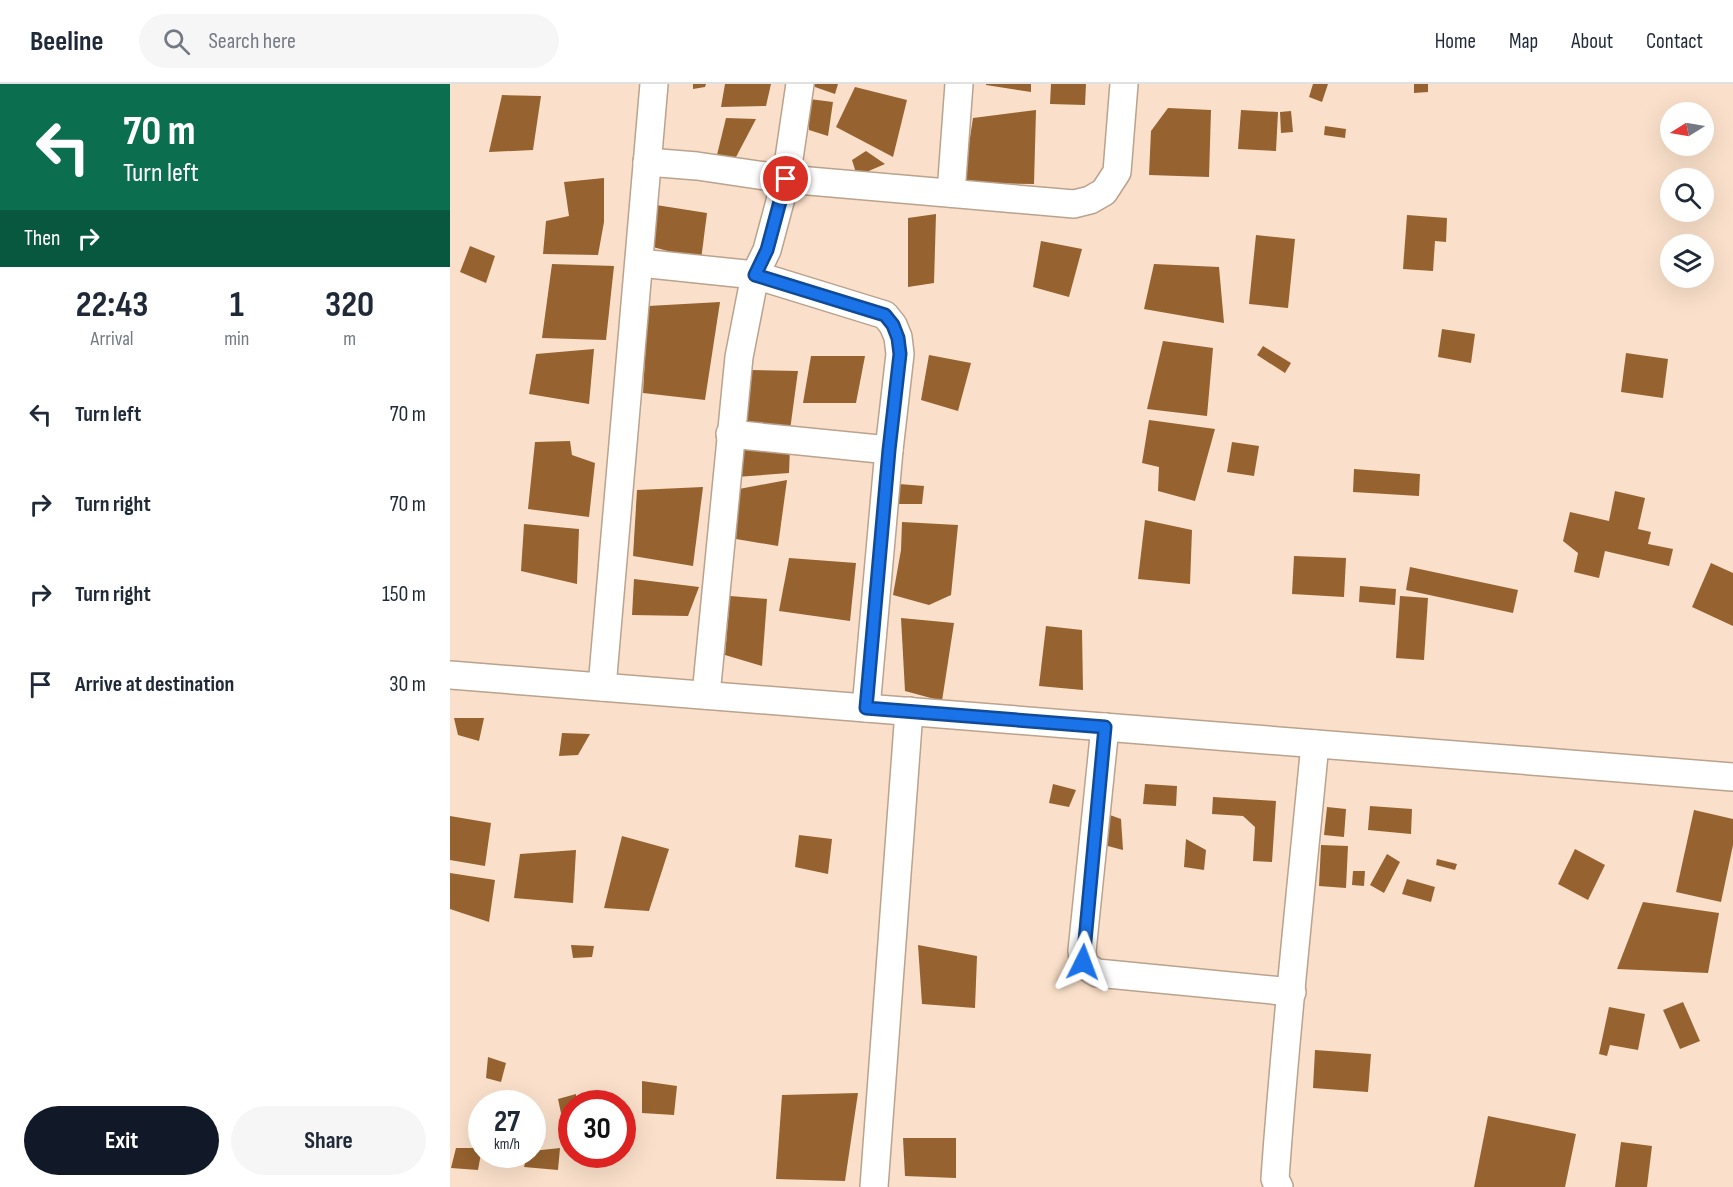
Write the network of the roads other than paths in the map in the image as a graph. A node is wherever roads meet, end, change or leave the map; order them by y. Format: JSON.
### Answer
{"nodes":[{"id":1,"x":654,"y":84,"type":"edge"},
{"id":2,"x":800,"y":84,"type":"edge"},
{"id":3,"x":959,"y":84,"type":"edge"},
{"id":4,"x":1124,"y":84,"type":"edge"},
{"id":5,"x":647,"y":162,"type":"junction"},
{"id":6,"x":786,"y":179,"type":"junction"},
{"id":7,"x":951,"y":194,"type":"junction"},
{"id":8,"x":640,"y":263,"type":"junction"},
{"id":9,"x":755,"y":275,"type":"junction"},
{"id":10,"x":730,"y":434,"type":"junction"},
{"id":11,"x":889,"y":450,"type":"junction"},
{"id":12,"x":450,"y":675,"type":"edge"},
{"id":13,"x":602,"y":687,"type":"junction"},
{"id":14,"x":706,"y":695,"type":"junction"},
{"id":15,"x":866,"y":708,"type":"junction"},
{"id":16,"x":909,"y":711,"type":"junction"},
{"id":17,"x":1105,"y":727,"type":"junction"},
{"id":18,"x":1315,"y":744,"type":"junction"},
{"id":19,"x":1733,"y":777,"type":"edge"},
{"id":20,"x":1292,"y":992,"type":"junction"},
{"id":21,"x":874,"y":1187,"type":"edge"},
{"id":22,"x":1279,"y":1187,"type":"edge"}],
"edges":[{"from":1,"to":5,"type":"street"},
{"from":2,"to":6,"type":"street"},
{"from":3,"to":7,"type":"street"},
{"from":4,"to":7,"type":"street"},
{"from":5,"to":6,"type":"street"},
{"from":5,"to":8,"type":"street"},
{"from":6,"to":7,"type":"street"},
{"from":6,"to":9,"type":"street"},
{"from":8,"to":9,"type":"street"},
{"from":8,"to":13,"type":"street"},
{"from":9,"to":10,"type":"street"},
{"from":9,"to":11,"type":"street"},
{"from":10,"to":11,"type":"street"},
{"from":10,"to":14,"type":"street"},
{"from":11,"to":15,"type":"street"},
{"from":12,"to":13,"type":"street"},
{"from":13,"to":14,"type":"street"},
{"from":14,"to":15,"type":"street"},
{"from":15,"to":16,"type":"street"},
{"from":16,"to":17,"type":"street"},
{"from":16,"to":21,"type":"street"},
{"from":17,"to":18,"type":"street"},
{"from":17,"to":20,"type":"street"},
{"from":18,"to":19,"type":"street"},
{"from":18,"to":20,"type":"street"},
{"from":20,"to":22,"type":"street"}]}
